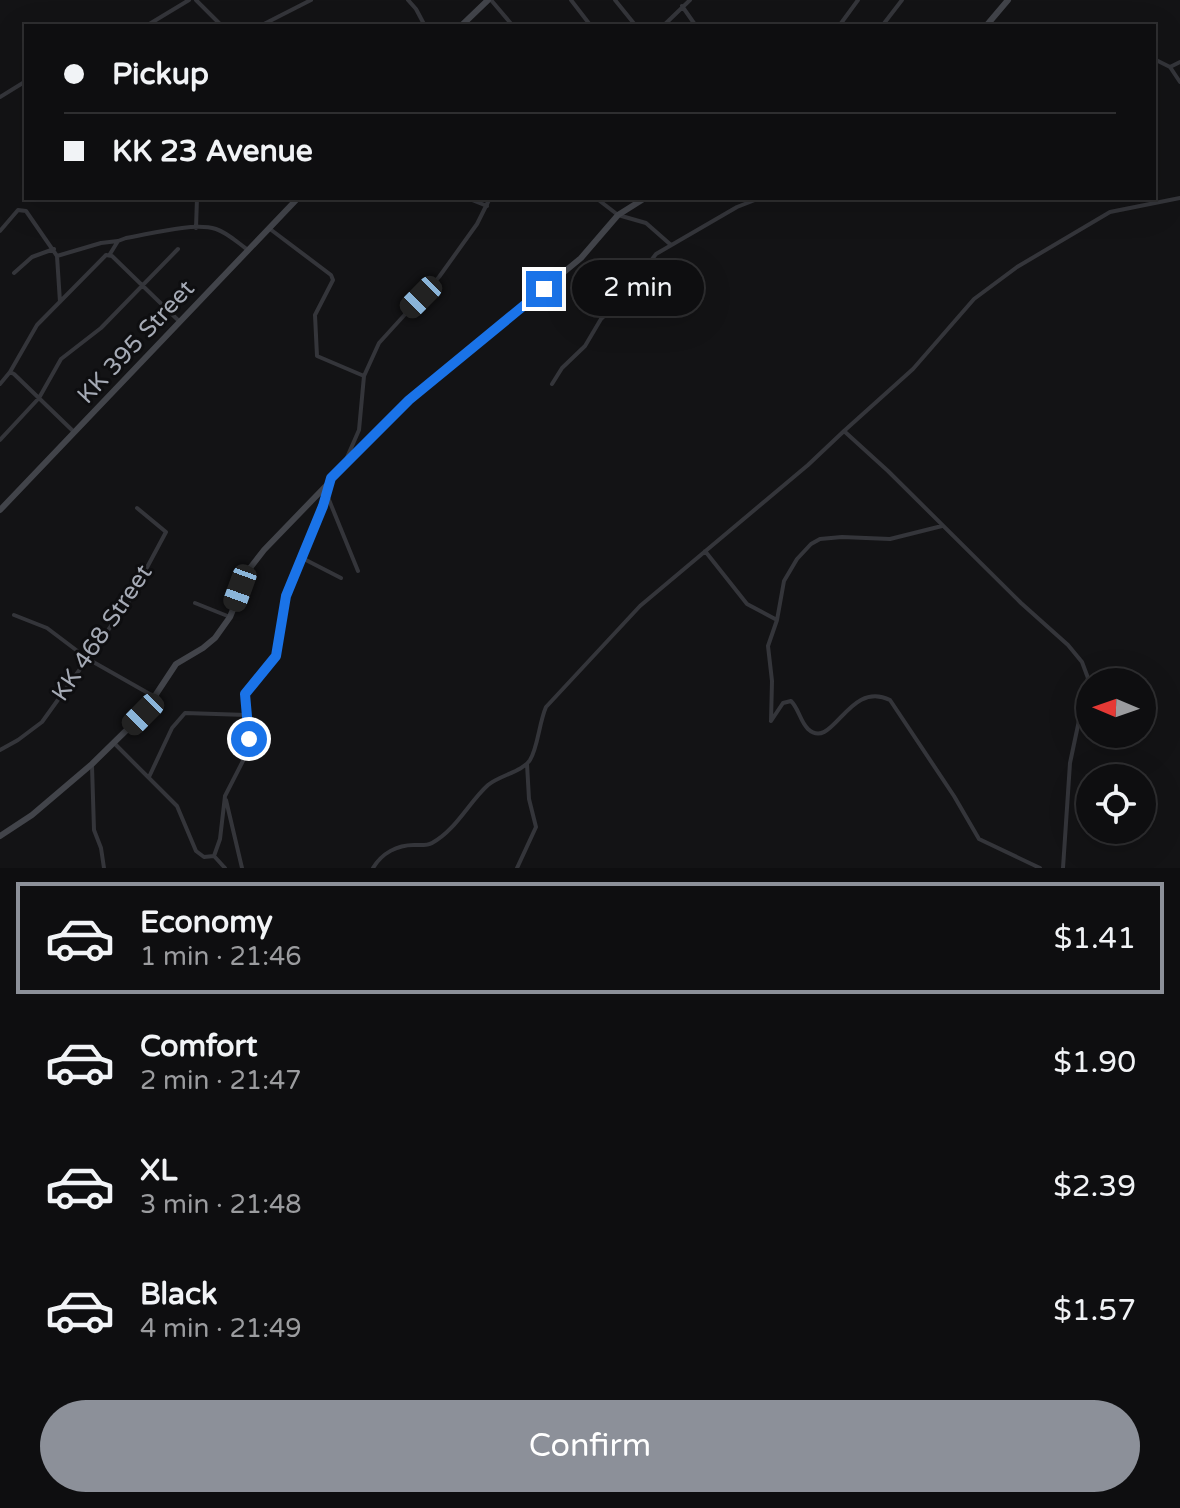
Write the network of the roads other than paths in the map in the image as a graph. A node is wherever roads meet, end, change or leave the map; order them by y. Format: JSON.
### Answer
{"nodes":[{"id":1,"x":189,"y":0,"type":"edge"},
{"id":2,"x":196,"y":0,"type":"edge"},
{"id":3,"x":311,"y":0,"type":"edge"},
{"id":4,"x":408,"y":0,"type":"edge"},
{"id":5,"x":490,"y":0,"type":"edge"},
{"id":6,"x":571,"y":0,"type":"edge"},
{"id":7,"x":615,"y":0,"type":"edge"},
{"id":8,"x":690,"y":0,"type":"edge"},
{"id":9,"x":858,"y":0,"type":"edge"},
{"id":10,"x":902,"y":0,"type":"edge"},
{"id":11,"x":1008,"y":0,"type":"edge"},
{"id":12,"x":480,"y":3,"type":"edge"},
{"id":13,"x":682,"y":6,"type":"junction"},
{"id":14,"x":149,"y":24,"type":"edge"},
{"id":15,"x":220,"y":24,"type":"edge"},
{"id":16,"x":264,"y":24,"type":"edge"},
{"id":17,"x":424,"y":24,"type":"edge"},
{"id":18,"x":463,"y":24,"type":"edge"},
{"id":19,"x":511,"y":24,"type":"edge"},
{"id":20,"x":589,"y":24,"type":"edge"},
{"id":21,"x":634,"y":24,"type":"edge"},
{"id":22,"x":665,"y":24,"type":"edge"},
{"id":23,"x":695,"y":24,"type":"edge"},
{"id":24,"x":840,"y":24,"type":"edge"},
{"id":25,"x":884,"y":24,"type":"edge"},
{"id":26,"x":988,"y":24,"type":"edge"},
{"id":27,"x":1156,"y":60,"type":"edge"},
{"id":28,"x":1180,"y":62,"type":"edge"},
{"id":29,"x":1170,"y":67,"type":"junction"},
{"id":30,"x":24,"y":82,"type":"edge"},
{"id":31,"x":1180,"y":82,"type":"edge"},
{"id":32,"x":0,"y":97,"type":"edge"},
{"id":33,"x":1180,"y":198,"type":"edge"},
{"id":34,"x":197,"y":200,"type":"edge"},
{"id":35,"x":296,"y":200,"type":"edge"},
{"id":36,"x":472,"y":200,"type":"edge"},
{"id":37,"x":489,"y":200,"type":"edge"},
{"id":38,"x":599,"y":200,"type":"edge"},
{"id":39,"x":642,"y":200,"type":"edge"},
{"id":40,"x":755,"y":200,"type":"edge"},
{"id":41,"x":487,"y":206,"type":"junction"},
{"id":42,"x":618,"y":215,"type":"junction"},
{"id":43,"x":196,"y":228,"type":"junction"},
{"id":44,"x":270,"y":228,"type":"junction"},
{"id":45,"x":0,"y":231,"type":"edge"},
{"id":46,"x":118,"y":241,"type":"junction"},
{"id":47,"x":671,"y":245,"type":"junction"},
{"id":48,"x":54,"y":249,"type":"junction"},
{"id":49,"x":178,"y":249,"type":"dead end"},
{"id":50,"x":248,"y":250,"type":"junction"},
{"id":51,"x":109,"y":255,"type":"junction"},
{"id":52,"x":57,"y":256,"type":"junction"},
{"id":53,"x":14,"y":273,"type":"dead end"},
{"id":54,"x":144,"y":287,"type":"junction"},
{"id":55,"x":60,"y":302,"type":"junction"},
{"id":56,"x":180,"y":322,"type":"junction"},
{"id":57,"x":10,"y":372,"type":"junction"},
{"id":58,"x":364,"y":376,"type":"junction"},
{"id":59,"x":0,"y":384,"type":"edge"},
{"id":60,"x":552,"y":384,"type":"dead end"},
{"id":61,"x":39,"y":398,"type":"junction"},
{"id":62,"x":844,"y":431,"type":"junction"},
{"id":63,"x":75,"y":433,"type":"junction"},
{"id":64,"x":0,"y":440,"type":"edge"},
{"id":65,"x":344,"y":465,"type":"junction"},
{"id":66,"x":331,"y":478,"type":"junction"},
{"id":67,"x":327,"y":494,"type":"junction"},
{"id":68,"x":137,"y":508,"type":"dead end"},
{"id":69,"x":0,"y":510,"type":"edge"},
{"id":70,"x":942,"y":526,"type":"junction"},
{"id":71,"x":705,"y":551,"type":"junction"},
{"id":72,"x":302,"y":558,"type":"junction"},
{"id":73,"x":358,"y":571,"type":"dead end"},
{"id":74,"x":341,"y":578,"type":"dead end"},
{"id":75,"x":195,"y":603,"type":"dead end"},
{"id":76,"x":14,"y":615,"type":"dead end"},
{"id":77,"x":230,"y":617,"type":"junction"},
{"id":78,"x":777,"y":620,"type":"junction"},
{"id":79,"x":88,"y":659,"type":"junction"},
{"id":80,"x":155,"y":697,"type":"junction"},
{"id":81,"x":247,"y":715,"type":"junction"},
{"id":82,"x":114,"y":743,"type":"junction"},
{"id":83,"x":0,"y":750,"type":"edge"},
{"id":84,"x":92,"y":764,"type":"junction"},
{"id":85,"x":527,"y":764,"type":"junction"},
{"id":86,"x":149,"y":777,"type":"junction"},
{"id":87,"x":225,"y":796,"type":"junction"},
{"id":88,"x":0,"y":836,"type":"edge"},
{"id":89,"x":214,"y":856,"type":"junction"},
{"id":90,"x":104,"y":868,"type":"edge"},
{"id":91,"x":225,"y":868,"type":"edge"},
{"id":92,"x":242,"y":868,"type":"edge"},
{"id":93,"x":373,"y":868,"type":"edge"},
{"id":94,"x":517,"y":868,"type":"edge"},
{"id":95,"x":1040,"y":868,"type":"edge"},
{"id":96,"x":1063,"y":868,"type":"edge"}],
"edges":[{"from":1,"to":14,"type":"street"},
{"from":2,"to":15,"type":"street"},
{"from":3,"to":16,"type":"street"},
{"from":4,"to":17,"type":"street"},
{"from":5,"to":12,"type":"main road"},
{"from":5,"to":19,"type":"street"},
{"from":6,"to":20,"type":"street"},
{"from":7,"to":21,"type":"street"},
{"from":8,"to":13,"type":"street"},
{"from":9,"to":24,"type":"street"},
{"from":10,"to":25,"type":"street"},
{"from":11,"to":26,"type":"main road"},
{"from":12,"to":18,"type":"main road"},
{"from":13,"to":22,"type":"street"},
{"from":13,"to":23,"type":"street"},
{"from":27,"to":29,"type":"street"},
{"from":28,"to":29,"type":"street"},
{"from":29,"to":31,"type":"street"},
{"from":30,"to":32,"type":"street"},
{"from":33,"to":62,"type":"street"},
{"from":34,"to":43,"type":"street"},
{"from":35,"to":44,"type":"main road","name":"KK 395 Street"},
{"from":36,"to":41,"type":"street"},
{"from":37,"to":41,"type":"street"},
{"from":38,"to":42,"type":"street"},
{"from":39,"to":42,"type":"main road"},
{"from":40,"to":47,"type":"street"},
{"from":41,"to":58,"type":"street"},
{"from":42,"to":47,"type":"street"},
{"from":42,"to":65,"type":"main road"},
{"from":43,"to":46,"type":"street"},
{"from":43,"to":50,"type":"street"},
{"from":44,"to":50,"type":"main road","name":"KK 395 Street"},
{"from":44,"to":58,"type":"street"},
{"from":45,"to":48,"type":"street"},
{"from":46,"to":51,"type":"street"},
{"from":46,"to":52,"type":"street"},
{"from":47,"to":60,"type":"street"},
{"from":48,"to":52,"type":"street"},
{"from":48,"to":53,"type":"street"},
{"from":49,"to":54,"type":"street"},
{"from":50,"to":56,"type":"main road","name":"KK 395 Street"},
{"from":51,"to":54,"type":"street"},
{"from":51,"to":55,"type":"street"},
{"from":52,"to":55,"type":"street"},
{"from":54,"to":56,"type":"street"},
{"from":54,"to":61,"type":"street"},
{"from":55,"to":57,"type":"street"},
{"from":56,"to":63,"type":"main road","name":"KK 395 Street"},
{"from":57,"to":59,"type":"street"},
{"from":57,"to":61,"type":"street"},
{"from":58,"to":65,"type":"street"},
{"from":61,"to":63,"type":"street"},
{"from":61,"to":64,"type":"street"},
{"from":62,"to":70,"type":"street"},
{"from":62,"to":71,"type":"street"},
{"from":63,"to":69,"type":"main road","name":"KK 395 Street"},
{"from":65,"to":66,"type":"main road"},
{"from":66,"to":67,"type":"street"},
{"from":66,"to":77,"type":"main road"},
{"from":67,"to":72,"type":"street"},
{"from":67,"to":73,"type":"street"},
{"from":68,"to":79,"type":"street","name":"KK 468 Street"},
{"from":70,"to":78,"type":"street"},
{"from":70,"to":96,"type":"street"},
{"from":71,"to":78,"type":"street"},
{"from":71,"to":85,"type":"street"},
{"from":72,"to":74,"type":"street"},
{"from":72,"to":81,"type":"street"},
{"from":75,"to":77,"type":"street"},
{"from":76,"to":79,"type":"street"},
{"from":77,"to":80,"type":"main road"},
{"from":78,"to":95,"type":"street"},
{"from":79,"to":80,"type":"street"},
{"from":79,"to":83,"type":"street","name":"KK 468 Street"},
{"from":80,"to":82,"type":"main road"},
{"from":81,"to":86,"type":"street"},
{"from":81,"to":87,"type":"street"},
{"from":82,"to":84,"type":"main road"},
{"from":82,"to":86,"type":"street"},
{"from":84,"to":88,"type":"main road"},
{"from":84,"to":90,"type":"street"},
{"from":85,"to":93,"type":"street"},
{"from":85,"to":94,"type":"street"},
{"from":86,"to":89,"type":"street"},
{"from":87,"to":89,"type":"street"},
{"from":87,"to":92,"type":"street"},
{"from":89,"to":91,"type":"street"}]}
